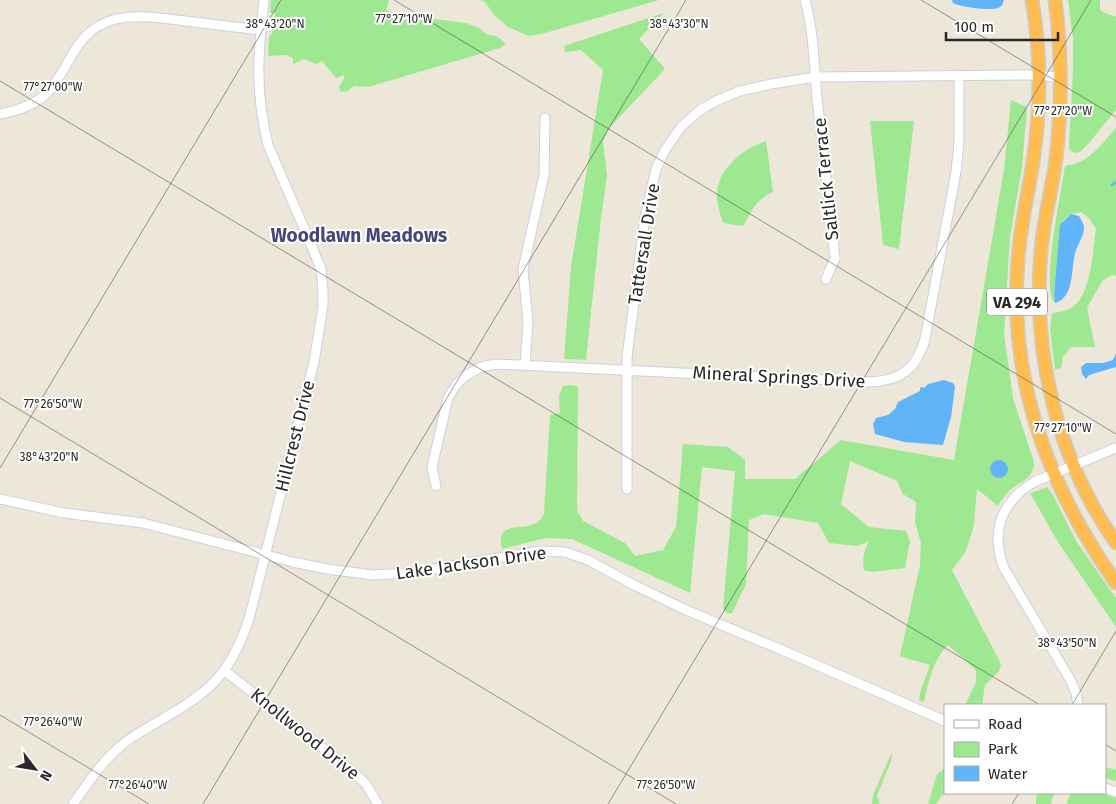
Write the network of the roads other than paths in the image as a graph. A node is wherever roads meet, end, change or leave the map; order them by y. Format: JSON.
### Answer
{"nodes":[{"id":1,"x":264,"y":0,"type":"edge"},
{"id":2,"x":805,"y":0,"type":"edge"},
{"id":3,"x":1032,"y":0,"type":"edge"},
{"id":4,"x":1055,"y":0,"type":"edge"},
{"id":5,"x":260,"y":30,"type":"junction"},
{"id":6,"x":959,"y":76,"type":"junction"},
{"id":7,"x":1038,"y":76,"type":"junction"},
{"id":8,"x":816,"y":77,"type":"junction"},
{"id":9,"x":1061,"y":77,"type":"junction"},
{"id":10,"x":0,"y":114,"type":"edge"},
{"id":11,"x":545,"y":118,"type":"dead end"},
{"id":12,"x":826,"y":279,"type":"dead end"},
{"id":13,"x":525,"y":365,"type":"junction"},
{"id":14,"x":627,"y":370,"type":"junction"},
{"id":15,"x":1116,"y":448,"type":"edge"},
{"id":16,"x":1074,"y":466,"type":"junction"},
{"id":17,"x":1053,"y":474,"type":"junction"},
{"id":18,"x":436,"y":486,"type":"dead end"},
{"id":19,"x":627,"y":489,"type":"dead end"},
{"id":20,"x":0,"y":499,"type":"edge"},
{"id":21,"x":1116,"y":543,"type":"edge"},
{"id":22,"x":265,"y":555,"type":"junction"},
{"id":23,"x":1116,"y":583,"type":"edge"},
{"id":24,"x":225,"y":671,"type":"junction"},
{"id":25,"x":1078,"y":704,"type":"edge"},
{"id":26,"x":944,"y":721,"type":"edge"},
{"id":27,"x":73,"y":804,"type":"edge"},
{"id":28,"x":378,"y":804,"type":"edge"}],
"edges":[{"from":1,"to":5,"type":"street","name":"Hillcrest Drive"},
{"from":2,"to":8,"type":"street","name":"Saltlick Terrace"},
{"from":3,"to":7,"type":"highway","number":"VA 294"},
{"from":4,"to":9,"type":"highway","number":"VA 294"},
{"from":5,"to":10,"type":"street"},
{"from":5,"to":22,"type":"street","name":"Hillcrest Drive"},
{"from":6,"to":7,"type":"street","name":"Tattersall Drive"},
{"from":6,"to":8,"type":"street","name":"Tattersall Drive"},
{"from":6,"to":14,"type":"street","name":"Mineral Springs Drive"},
{"from":7,"to":9,"type":"street","name":"Tattersall Drive"},
{"from":7,"to":17,"type":"highway","number":"VA 294"},
{"from":8,"to":12,"type":"street","name":"Saltlick Terrace"},
{"from":8,"to":14,"type":"street","name":"Tattersall Drive"},
{"from":9,"to":16,"type":"highway","number":"VA 294"},
{"from":11,"to":13,"type":"street"},
{"from":13,"to":14,"type":"street","name":"Mineral Springs Drive"},
{"from":13,"to":18,"type":"street","name":"Mineral Springs Drive"},
{"from":14,"to":19,"type":"street","name":"Tattersall Drive"},
{"from":15,"to":16,"type":"street"},
{"from":16,"to":17,"type":"street"},
{"from":16,"to":21,"type":"highway","number":"VA 294"},
{"from":17,"to":23,"type":"highway","number":"VA 294"},
{"from":17,"to":25,"type":"street"},
{"from":20,"to":22,"type":"street","name":"Lake Jackson Drive"},
{"from":22,"to":24,"type":"street","name":"Hillcrest Drive"},
{"from":22,"to":26,"type":"street","name":"Lake Jackson Drive"},
{"from":24,"to":27,"type":"street","name":"Hillcrest Drive"},
{"from":24,"to":28,"type":"street","name":"Knollwood Drive"}]}
